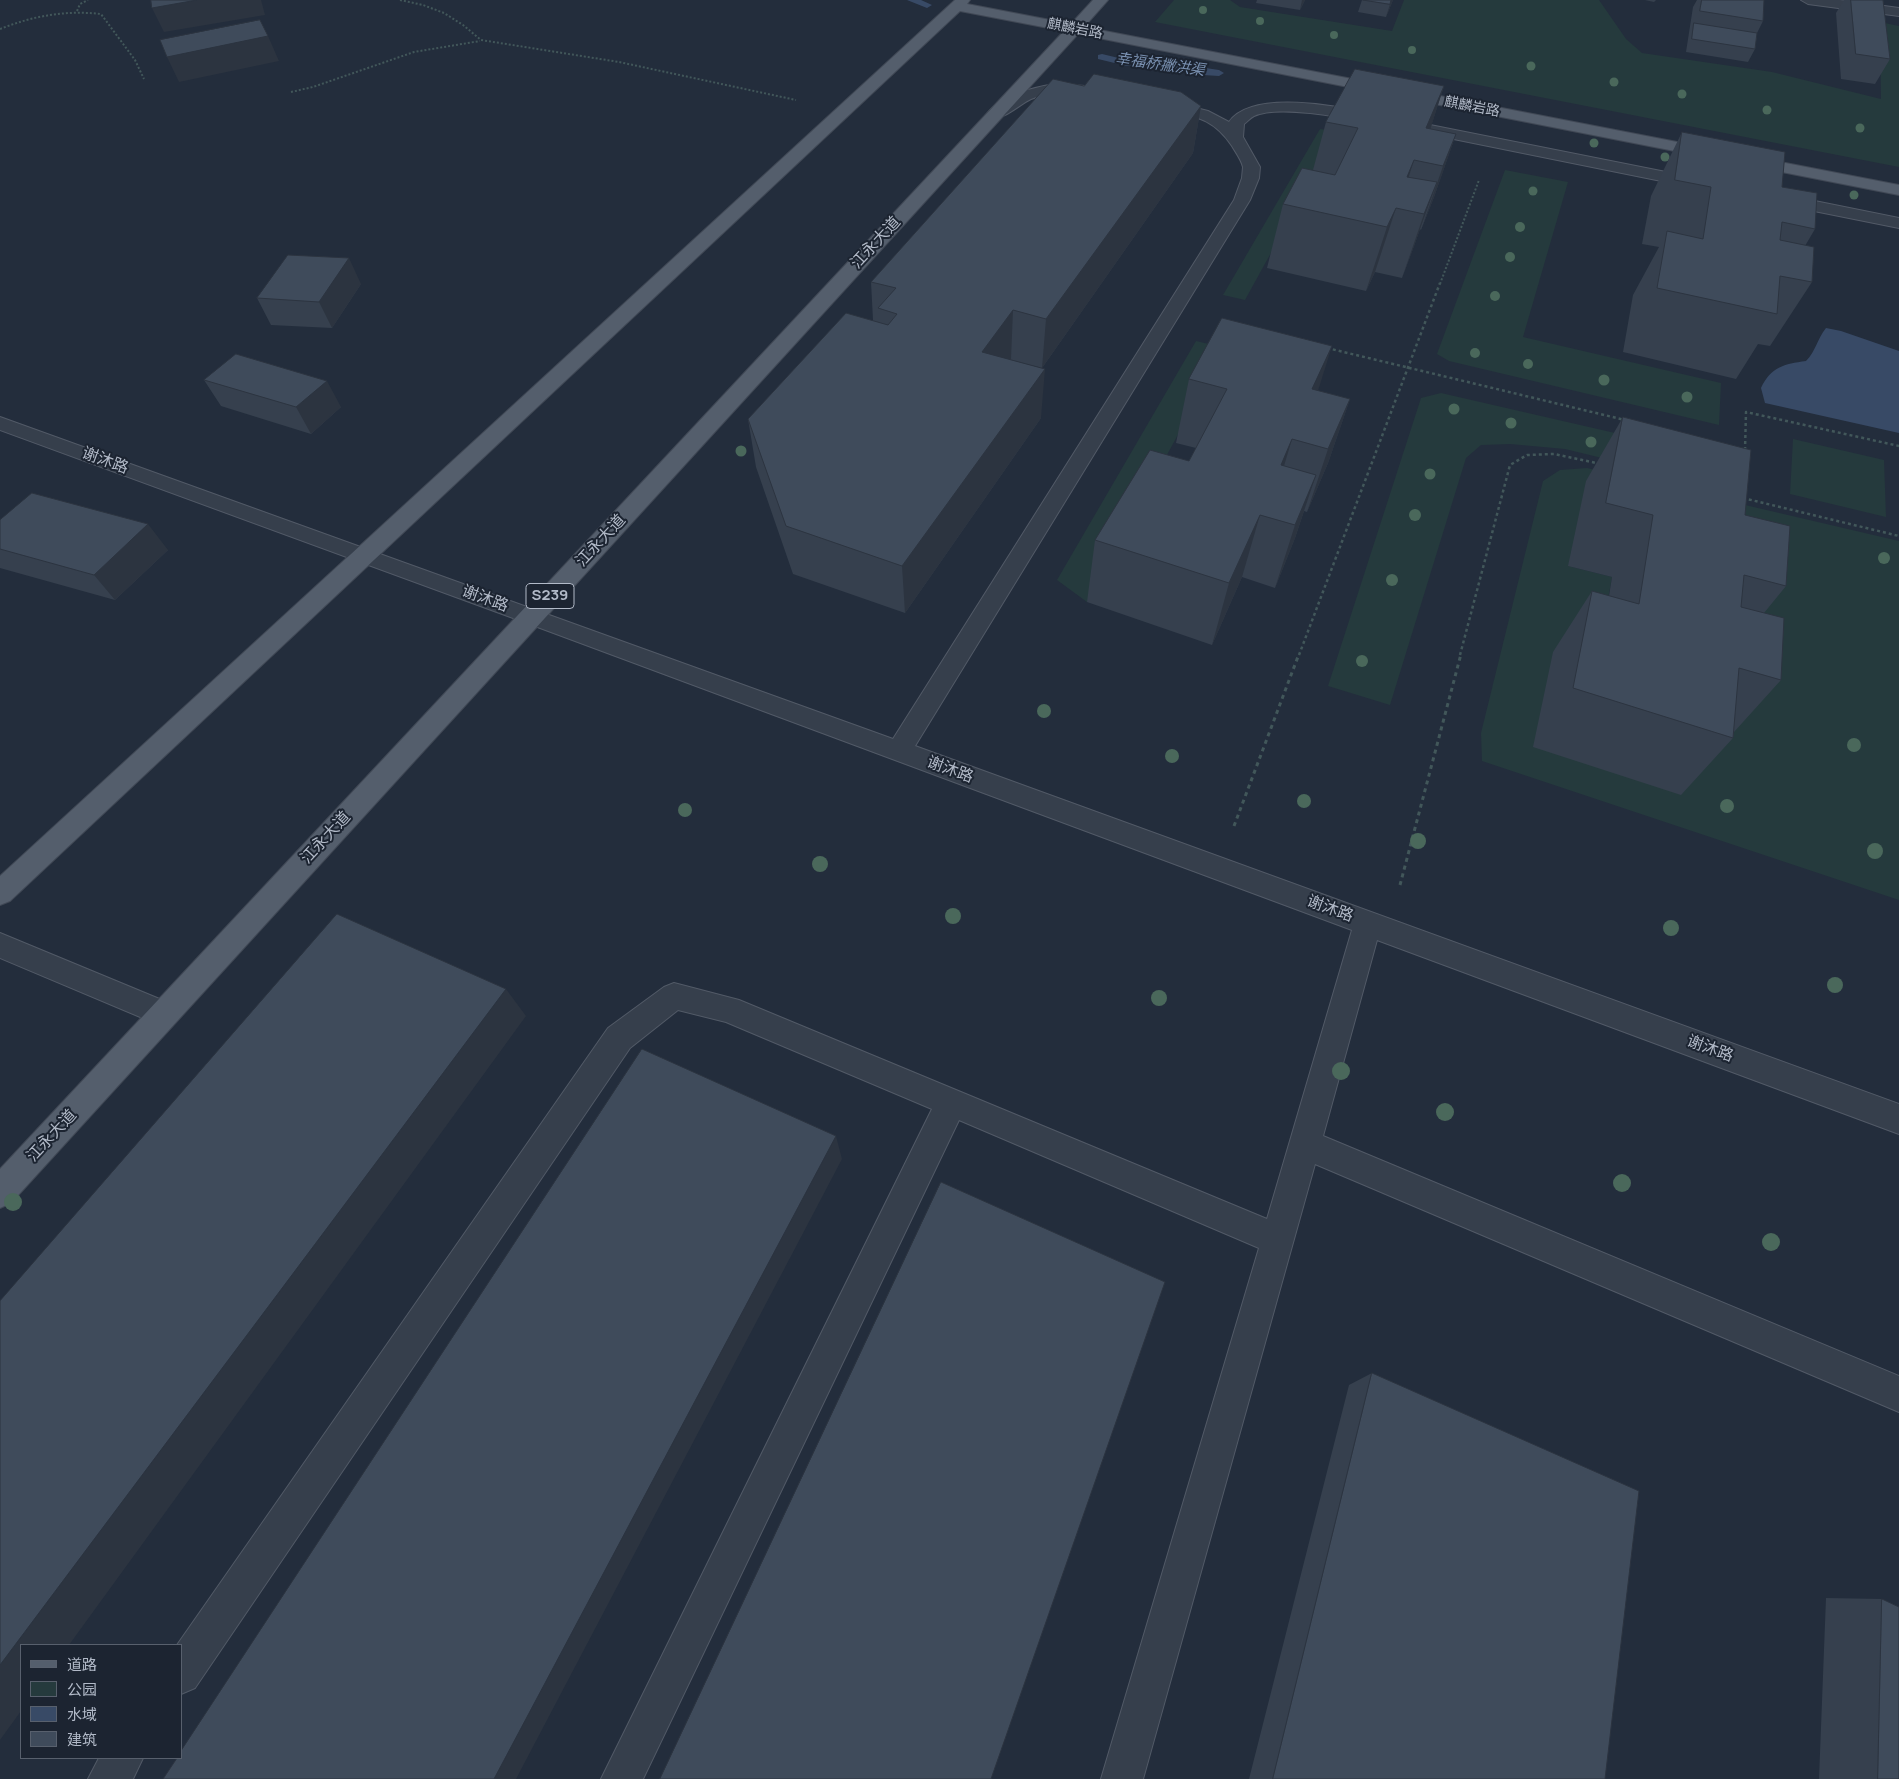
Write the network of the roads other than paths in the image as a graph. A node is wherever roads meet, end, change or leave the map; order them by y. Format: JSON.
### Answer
{"nodes":[{"id":1,"x":1101,"y":0,"type":"edge"},
{"id":2,"x":1808,"y":0,"type":"edge"},
{"id":3,"x":960,"y":3,"type":"edge"},
{"id":4,"x":1899,"y":12,"type":"edge"},
{"id":5,"x":1074,"y":29,"type":"junction"},
{"id":6,"x":1094,"y":91,"type":"edge"},
{"id":7,"x":1147,"y":101,"type":"edge"},
{"id":8,"x":995,"y":114,"type":"junction"},
{"id":9,"x":1387,"y":121,"type":"edge"},
{"id":10,"x":1406,"y":125,"type":"edge"},
{"id":11,"x":1235,"y":136,"type":"junction"},
{"id":12,"x":1718,"y":187,"type":"edge"},
{"id":13,"x":1899,"y":190,"type":"edge"},
{"id":14,"x":1766,"y":196,"type":"edge"},
{"id":15,"x":1899,"y":223,"type":"edge"},
{"id":16,"x":0,"y":423,"type":"edge"},
{"id":17,"x":364,"y":555,"type":"junction"},
{"id":18,"x":532,"y":616,"type":"junction"},
{"id":19,"x":899,"y":751,"type":"junction"},
{"id":20,"x":0,"y":893,"type":"edge"},
{"id":21,"x":1378,"y":927,"type":"junction"},
{"id":22,"x":0,"y":945,"type":"edge"},
{"id":23,"x":164,"y":1014,"type":"junction"},
{"id":24,"x":952,"y":1102,"type":"junction"},
{"id":25,"x":1899,"y":1119,"type":"edge"},
{"id":26,"x":1305,"y":1144,"type":"junction"},
{"id":27,"x":0,"y":1192,"type":"edge"},
{"id":28,"x":1277,"y":1240,"type":"junction"},
{"id":29,"x":1899,"y":1394,"type":"edge"},
{"id":30,"x":182,"y":1673,"type":"edge"},
{"id":31,"x":123,"y":1759,"type":"edge"},
{"id":32,"x":109,"y":1779,"type":"edge"},
{"id":33,"x":622,"y":1779,"type":"edge"},
{"id":34,"x":1122,"y":1779,"type":"edge"}],
"edges":[{"from":1,"to":5,"type":"main road","name":"江永大道","number":"S239"},
{"from":2,"to":4,"type":"street"},
{"from":3,"to":5,"type":"main road","name":"麒麟岩路"},
{"from":3,"to":17,"type":"main road"},
{"from":5,"to":8,"type":"main road","name":"江永大道","number":"S239"},
{"from":5,"to":13,"type":"main road","name":"麒麟岩路"},
{"from":6,"to":8,"type":"street"},
{"from":7,"to":11,"type":"street"},
{"from":8,"to":18,"type":"main road","name":"江永大道","number":"S239"},
{"from":9,"to":11,"type":"street"},
{"from":10,"to":12,"type":"street"},
{"from":11,"to":19,"type":"street"},
{"from":14,"to":15,"type":"street"},
{"from":16,"to":17,"type":"street","name":"谢沐路"},
{"from":17,"to":18,"type":"street","name":"谢沐路"},
{"from":17,"to":20,"type":"main road"},
{"from":18,"to":19,"type":"street","name":"谢沐路"},
{"from":18,"to":23,"type":"main road","name":"江永大道","number":"S239"},
{"from":19,"to":21,"type":"street","name":"谢沐路"},
{"from":21,"to":25,"type":"street","name":"谢沐路"},
{"from":21,"to":26,"type":"street"},
{"from":22,"to":23,"type":"street"},
{"from":23,"to":27,"type":"main road","name":"江永大道","number":"S239"},
{"from":24,"to":28,"type":"street"},
{"from":24,"to":30,"type":"street"},
{"from":24,"to":33,"type":"street"},
{"from":26,"to":28,"type":"street"},
{"from":26,"to":29,"type":"street"},
{"from":28,"to":34,"type":"street"},
{"from":31,"to":32,"type":"street"}]}
